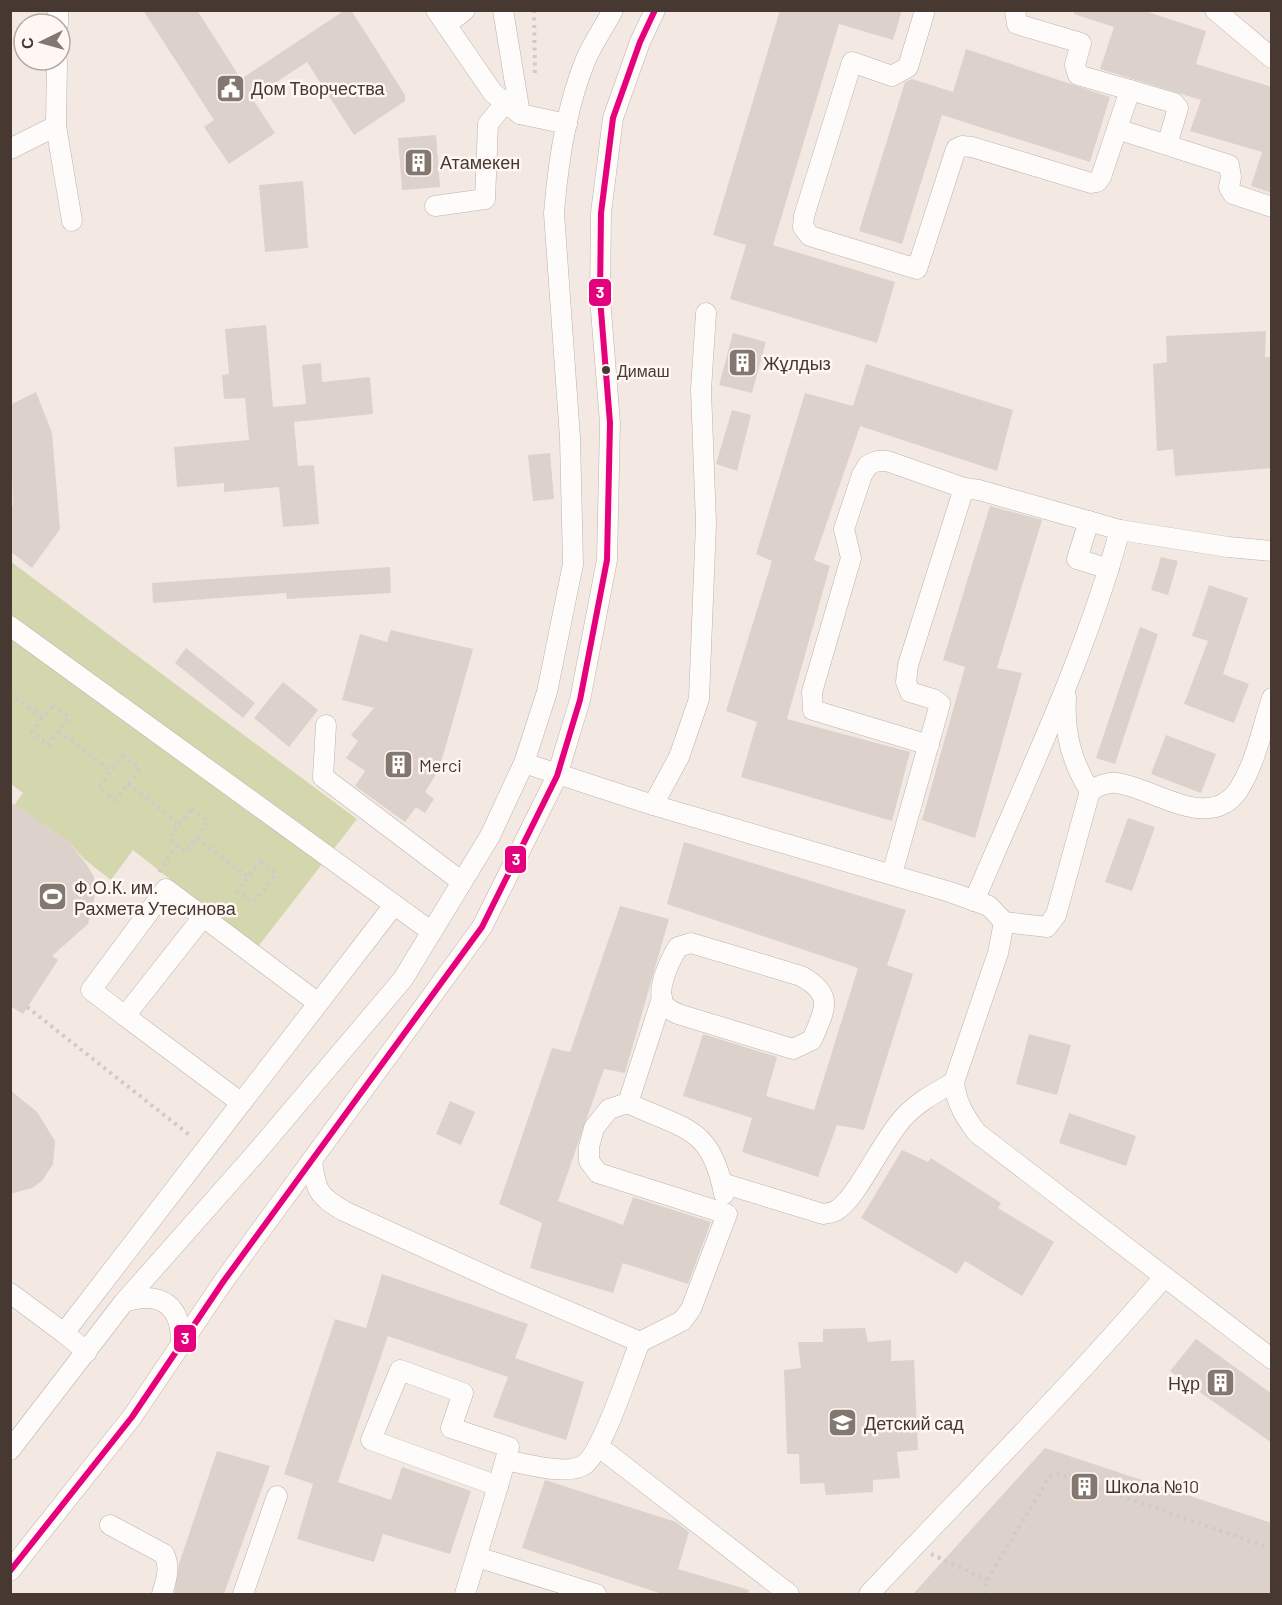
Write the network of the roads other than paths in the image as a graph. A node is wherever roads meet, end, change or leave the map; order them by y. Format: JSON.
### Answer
{"nodes":[{"id":1,"x":465,"y":10,"type":"edge"},
{"id":2,"x":503,"y":10,"type":"edge"},
{"id":3,"x":613,"y":10,"type":"edge"},
{"id":4,"x":655,"y":10,"type":"edge"},
{"id":5,"x":925,"y":10,"type":"edge"},
{"id":6,"x":1015,"y":10,"type":"edge"},
{"id":7,"x":1215,"y":10,"type":"edge"},
{"id":8,"x":441,"y":18,"type":"edge"},
{"id":9,"x":1272,"y":58,"type":"edge"},
{"id":10,"x":57,"y":72,"type":"edge"},
{"id":11,"x":1130,"y":90,"type":"junction"},
{"id":12,"x":513,"y":109,"type":"junction"},
{"id":13,"x":567,"y":124,"type":"junction"},
{"id":14,"x":56,"y":126,"type":"junction"},
{"id":15,"x":1117,"y":129,"type":"junction"},
{"id":16,"x":1167,"y":145,"type":"junction"},
{"id":17,"x":10,"y":149,"type":"edge"},
{"id":18,"x":435,"y":206,"type":"dead end"},
{"id":19,"x":1272,"y":207,"type":"edge"},
{"id":20,"x":72,"y":221,"type":"dead end"},
{"id":21,"x":706,"y":313,"type":"dead end"},
{"id":22,"x":964,"y":488,"type":"junction"},
{"id":23,"x":1089,"y":522,"type":"junction"},
{"id":24,"x":1120,"y":530,"type":"junction"},
{"id":25,"x":1272,"y":551,"type":"edge"},
{"id":26,"x":1109,"y":569,"type":"junction"},
{"id":27,"x":10,"y":626,"type":"edge"},
{"id":28,"x":1066,"y":687,"type":"junction"},
{"id":29,"x":1272,"y":698,"type":"edge"},
{"id":30,"x":326,"y":725,"type":"dead end"},
{"id":31,"x":929,"y":745,"type":"junction"},
{"id":32,"x":1263,"y":754,"type":"edge"},
{"id":33,"x":524,"y":763,"type":"junction"},
{"id":34,"x":557,"y":776,"type":"junction"},
{"id":35,"x":1090,"y":791,"type":"junction"},
{"id":36,"x":653,"y":806,"type":"junction"},
{"id":37,"x":892,"y":874,"type":"junction"},
{"id":38,"x":462,"y":882,"type":"junction"},
{"id":39,"x":974,"y":901,"type":"junction"},
{"id":40,"x":394,"y":905,"type":"junction"},
{"id":41,"x":203,"y":917,"type":"junction"},
{"id":42,"x":1004,"y":922,"type":"junction"},
{"id":43,"x":432,"y":932,"type":"junction"},
{"id":44,"x":662,"y":998,"type":"junction"},
{"id":45,"x":318,"y":1003,"type":"junction"},
{"id":46,"x":125,"y":1016,"type":"junction"},
{"id":47,"x":954,"y":1082,"type":"junction"},
{"id":48,"x":240,"y":1102,"type":"junction"},
{"id":49,"x":628,"y":1103,"type":"junction"},
{"id":50,"x":312,"y":1161,"type":"junction"},
{"id":51,"x":722,"y":1183,"type":"junction"},
{"id":52,"x":727,"y":1214,"type":"junction"},
{"id":53,"x":1164,"y":1277,"type":"junction"},
{"id":54,"x":10,"y":1293,"type":"edge"},
{"id":55,"x":124,"y":1302,"type":"junction"},
{"id":56,"x":64,"y":1334,"type":"junction"},
{"id":57,"x":640,"y":1342,"type":"junction"},
{"id":58,"x":181,"y":1345,"type":"junction"},
{"id":59,"x":87,"y":1352,"type":"junction"},
{"id":60,"x":1272,"y":1359,"type":"edge"},
{"id":61,"x":14,"y":1438,"type":"edge"},
{"id":62,"x":598,"y":1446,"type":"junction"},
{"id":63,"x":506,"y":1460,"type":"junction"},
{"id":64,"x":498,"y":1486,"type":"junction"},
{"id":65,"x":277,"y":1496,"type":"dead end"},
{"id":66,"x":110,"y":1526,"type":"dead end"},
{"id":67,"x":477,"y":1557,"type":"junction"},
{"id":68,"x":10,"y":1571,"type":"edge"},
{"id":69,"x":162,"y":1594,"type":"edge"},
{"id":70,"x":243,"y":1594,"type":"edge"},
{"id":71,"x":465,"y":1594,"type":"edge"},
{"id":72,"x":596,"y":1594,"type":"edge"},
{"id":73,"x":789,"y":1594,"type":"edge"},
{"id":74,"x":869,"y":1594,"type":"edge"}],
"edges":[{"from":1,"to":8,"type":"street"},
{"from":2,"to":12,"type":"street"},
{"from":3,"to":13,"type":"street"},
{"from":4,"to":34,"type":"street"},
{"from":5,"to":15,"type":"street"},
{"from":6,"to":11,"type":"street"},
{"from":7,"to":9,"type":"street"},
{"from":8,"to":12,"type":"street"},
{"from":10,"to":14,"type":"street"},
{"from":11,"to":15,"type":"street"},
{"from":11,"to":16,"type":"street"},
{"from":12,"to":13,"type":"street"},
{"from":12,"to":18,"type":"street"},
{"from":13,"to":33,"type":"street"},
{"from":14,"to":17,"type":"street"},
{"from":14,"to":20,"type":"street"},
{"from":15,"to":16,"type":"street"},
{"from":16,"to":19,"type":"street"},
{"from":21,"to":36,"type":"street"},
{"from":22,"to":23,"type":"street"},
{"from":22,"to":31,"type":"street"},
{"from":22,"to":31,"type":"street"},
{"from":23,"to":24,"type":"street"},
{"from":23,"to":26,"type":"street"},
{"from":24,"to":25,"type":"street"},
{"from":24,"to":26,"type":"street"},
{"from":26,"to":28,"type":"street"},
{"from":27,"to":40,"type":"street"},
{"from":28,"to":35,"type":"street"},
{"from":28,"to":39,"type":"street"},
{"from":29,"to":32,"type":"street"},
{"from":30,"to":38,"type":"street"},
{"from":31,"to":37,"type":"street"},
{"from":32,"to":35,"type":"street"},
{"from":33,"to":34,"type":"street"},
{"from":33,"to":38,"type":"street"},
{"from":34,"to":36,"type":"street"},
{"from":34,"to":50,"type":"street"},
{"from":35,"to":42,"type":"street"},
{"from":36,"to":37,"type":"street"},
{"from":37,"to":39,"type":"street"},
{"from":38,"to":43,"type":"street"},
{"from":39,"to":42,"type":"street"},
{"from":40,"to":43,"type":"street"},
{"from":40,"to":45,"type":"street"},
{"from":41,"to":45,"type":"street"},
{"from":41,"to":46,"type":"street"},
{"from":41,"to":46,"type":"street"},
{"from":42,"to":47,"type":"street"},
{"from":43,"to":55,"type":"street"},
{"from":44,"to":44,"type":"street"},
{"from":44,"to":49,"type":"street"},
{"from":45,"to":48,"type":"street"},
{"from":46,"to":48,"type":"street"},
{"from":47,"to":51,"type":"street"},
{"from":47,"to":53,"type":"street"},
{"from":48,"to":56,"type":"street"},
{"from":49,"to":51,"type":"street"},
{"from":49,"to":52,"type":"street"},
{"from":50,"to":57,"type":"street"},
{"from":50,"to":58,"type":"street"},
{"from":51,"to":52,"type":"street"},
{"from":52,"to":57,"type":"street"},
{"from":53,"to":60,"type":"street"},
{"from":53,"to":74,"type":"street"},
{"from":54,"to":56,"type":"street"},
{"from":55,"to":58,"type":"street"},
{"from":55,"to":59,"type":"street"},
{"from":56,"to":59,"type":"street"},
{"from":57,"to":62,"type":"street"},
{"from":58,"to":68,"type":"street"},
{"from":59,"to":61,"type":"street"},
{"from":62,"to":63,"type":"street"},
{"from":62,"to":73,"type":"street"},
{"from":63,"to":64,"type":"street"},
{"from":63,"to":64,"type":"street"},
{"from":64,"to":67,"type":"street"},
{"from":65,"to":70,"type":"street"},
{"from":66,"to":69,"type":"street"},
{"from":67,"to":71,"type":"street"},
{"from":67,"to":72,"type":"street"}]}
